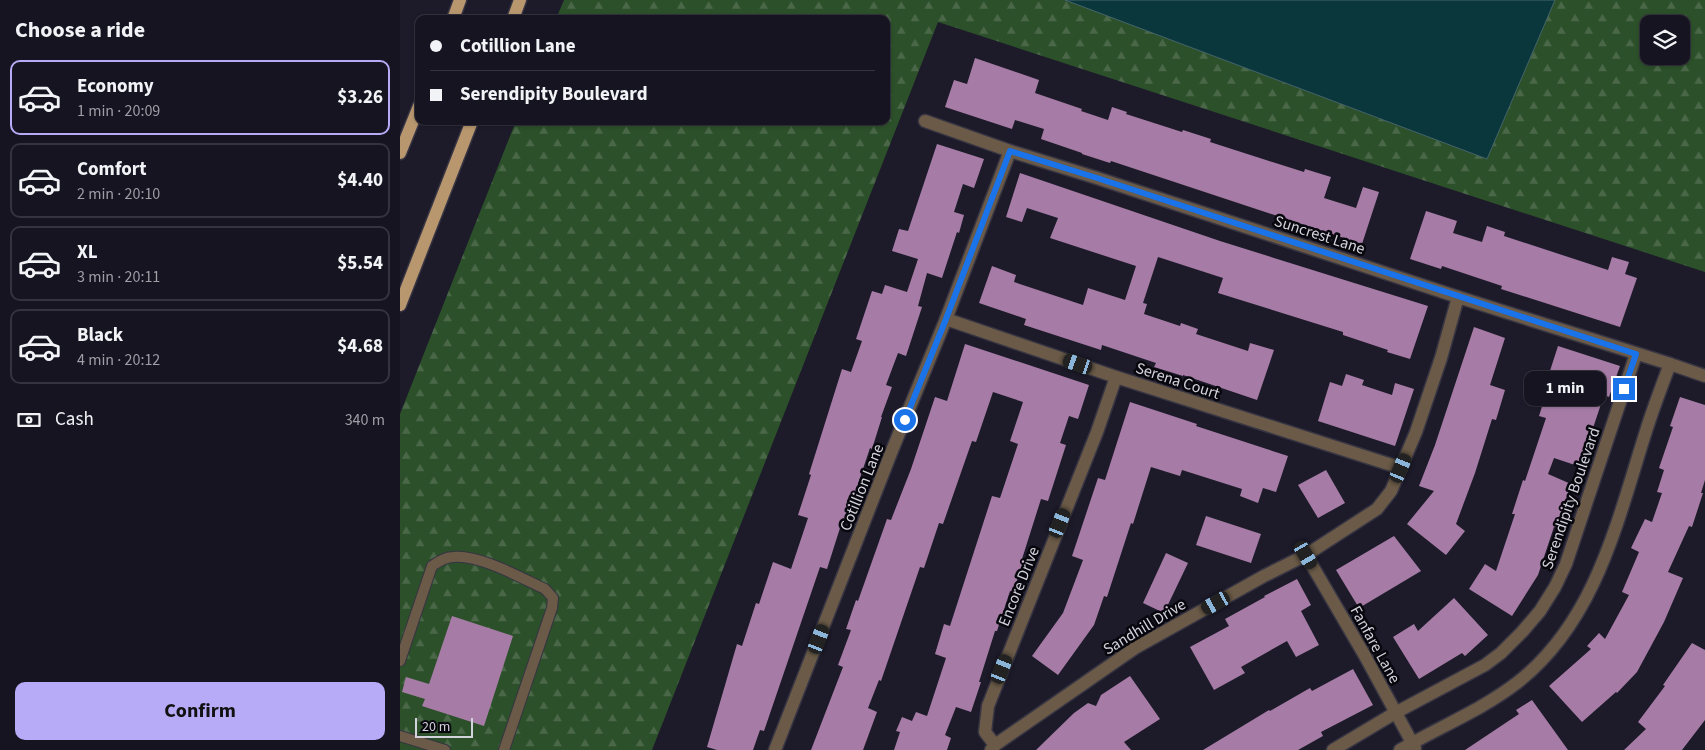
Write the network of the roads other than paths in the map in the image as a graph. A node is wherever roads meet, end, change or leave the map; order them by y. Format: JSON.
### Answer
{"nodes":[{"id":1,"x":460,"y":0,"type":"edge"},
{"id":2,"x":520,"y":0,"type":"edge"},
{"id":3,"x":454,"y":15,"type":"edge"},
{"id":4,"x":514,"y":15,"type":"edge"},
{"id":5,"x":415,"y":116,"type":"edge"},
{"id":6,"x":925,"y":121,"type":"dead end"},
{"id":7,"x":470,"y":125,"type":"edge"},
{"id":8,"x":1010,"y":151,"type":"junction"},
{"id":9,"x":400,"y":153,"type":"edge"},
{"id":10,"x":1458,"y":297,"type":"junction"},
{"id":11,"x":400,"y":305,"type":"edge"},
{"id":12,"x":946,"y":319,"type":"junction"},
{"id":13,"x":1636,"y":354,"type":"junction"},
{"id":14,"x":1670,"y":364,"type":"junction"},
{"id":15,"x":1705,"y":376,"type":"edge"},
{"id":16,"x":1116,"y":378,"type":"junction"},
{"id":17,"x":1401,"y":468,"type":"junction"},
{"id":18,"x":1306,"y":555,"type":"junction"},
{"id":19,"x":400,"y":661,"type":"edge"},
{"id":20,"x":1395,"y":713,"type":"junction"},
{"id":21,"x":400,"y":736,"type":"edge"},
{"id":22,"x":1414,"y":746,"type":"edge"},
{"id":23,"x":993,"y":748,"type":"edge"},
{"id":24,"x":445,"y":750,"type":"edge"},
{"id":25,"x":504,"y":750,"type":"edge"},
{"id":26,"x":775,"y":750,"type":"edge"},
{"id":27,"x":1333,"y":750,"type":"edge"},
{"id":28,"x":1400,"y":750,"type":"edge"}],
"edges":[{"from":1,"to":3,"type":"main road"},
{"from":2,"to":4,"type":"main road"},
{"from":5,"to":9,"type":"main road"},
{"from":6,"to":8,"type":"street","name":"Suncrest Lane"},
{"from":7,"to":11,"type":"main road"},
{"from":8,"to":10,"type":"street","name":"Suncrest Lane"},
{"from":8,"to":12,"type":"street","name":"Cotillion Lane"},
{"from":10,"to":13,"type":"street","name":"Suncrest Lane"},
{"from":10,"to":17,"type":"street","name":"Sandhill Drive"},
{"from":12,"to":16,"type":"street","name":"Serena Court"},
{"from":12,"to":26,"type":"street","name":"Cotillion Lane"},
{"from":13,"to":14,"type":"street","name":"Suncrest Lane"},
{"from":13,"to":20,"type":"street","name":"Serendipity Boulevard"},
{"from":14,"to":15,"type":"street","name":"Suncrest Lane"},
{"from":14,"to":22,"type":"street"},
{"from":16,"to":17,"type":"street","name":"Serena Court"},
{"from":16,"to":23,"type":"street","name":"Encore Drive"},
{"from":17,"to":18,"type":"street","name":"Sandhill Drive"},
{"from":18,"to":20,"type":"street","name":"Fanfare Lane"},
{"from":18,"to":23,"type":"street","name":"Sandhill Drive"},
{"from":19,"to":25,"type":"lane"},
{"from":20,"to":22,"type":"street","name":"Fanfare Lane"},
{"from":20,"to":27,"type":"street","name":"Serendipity Boulevard"},
{"from":21,"to":24,"type":"lane"},
{"from":22,"to":28,"type":"street"}]}
